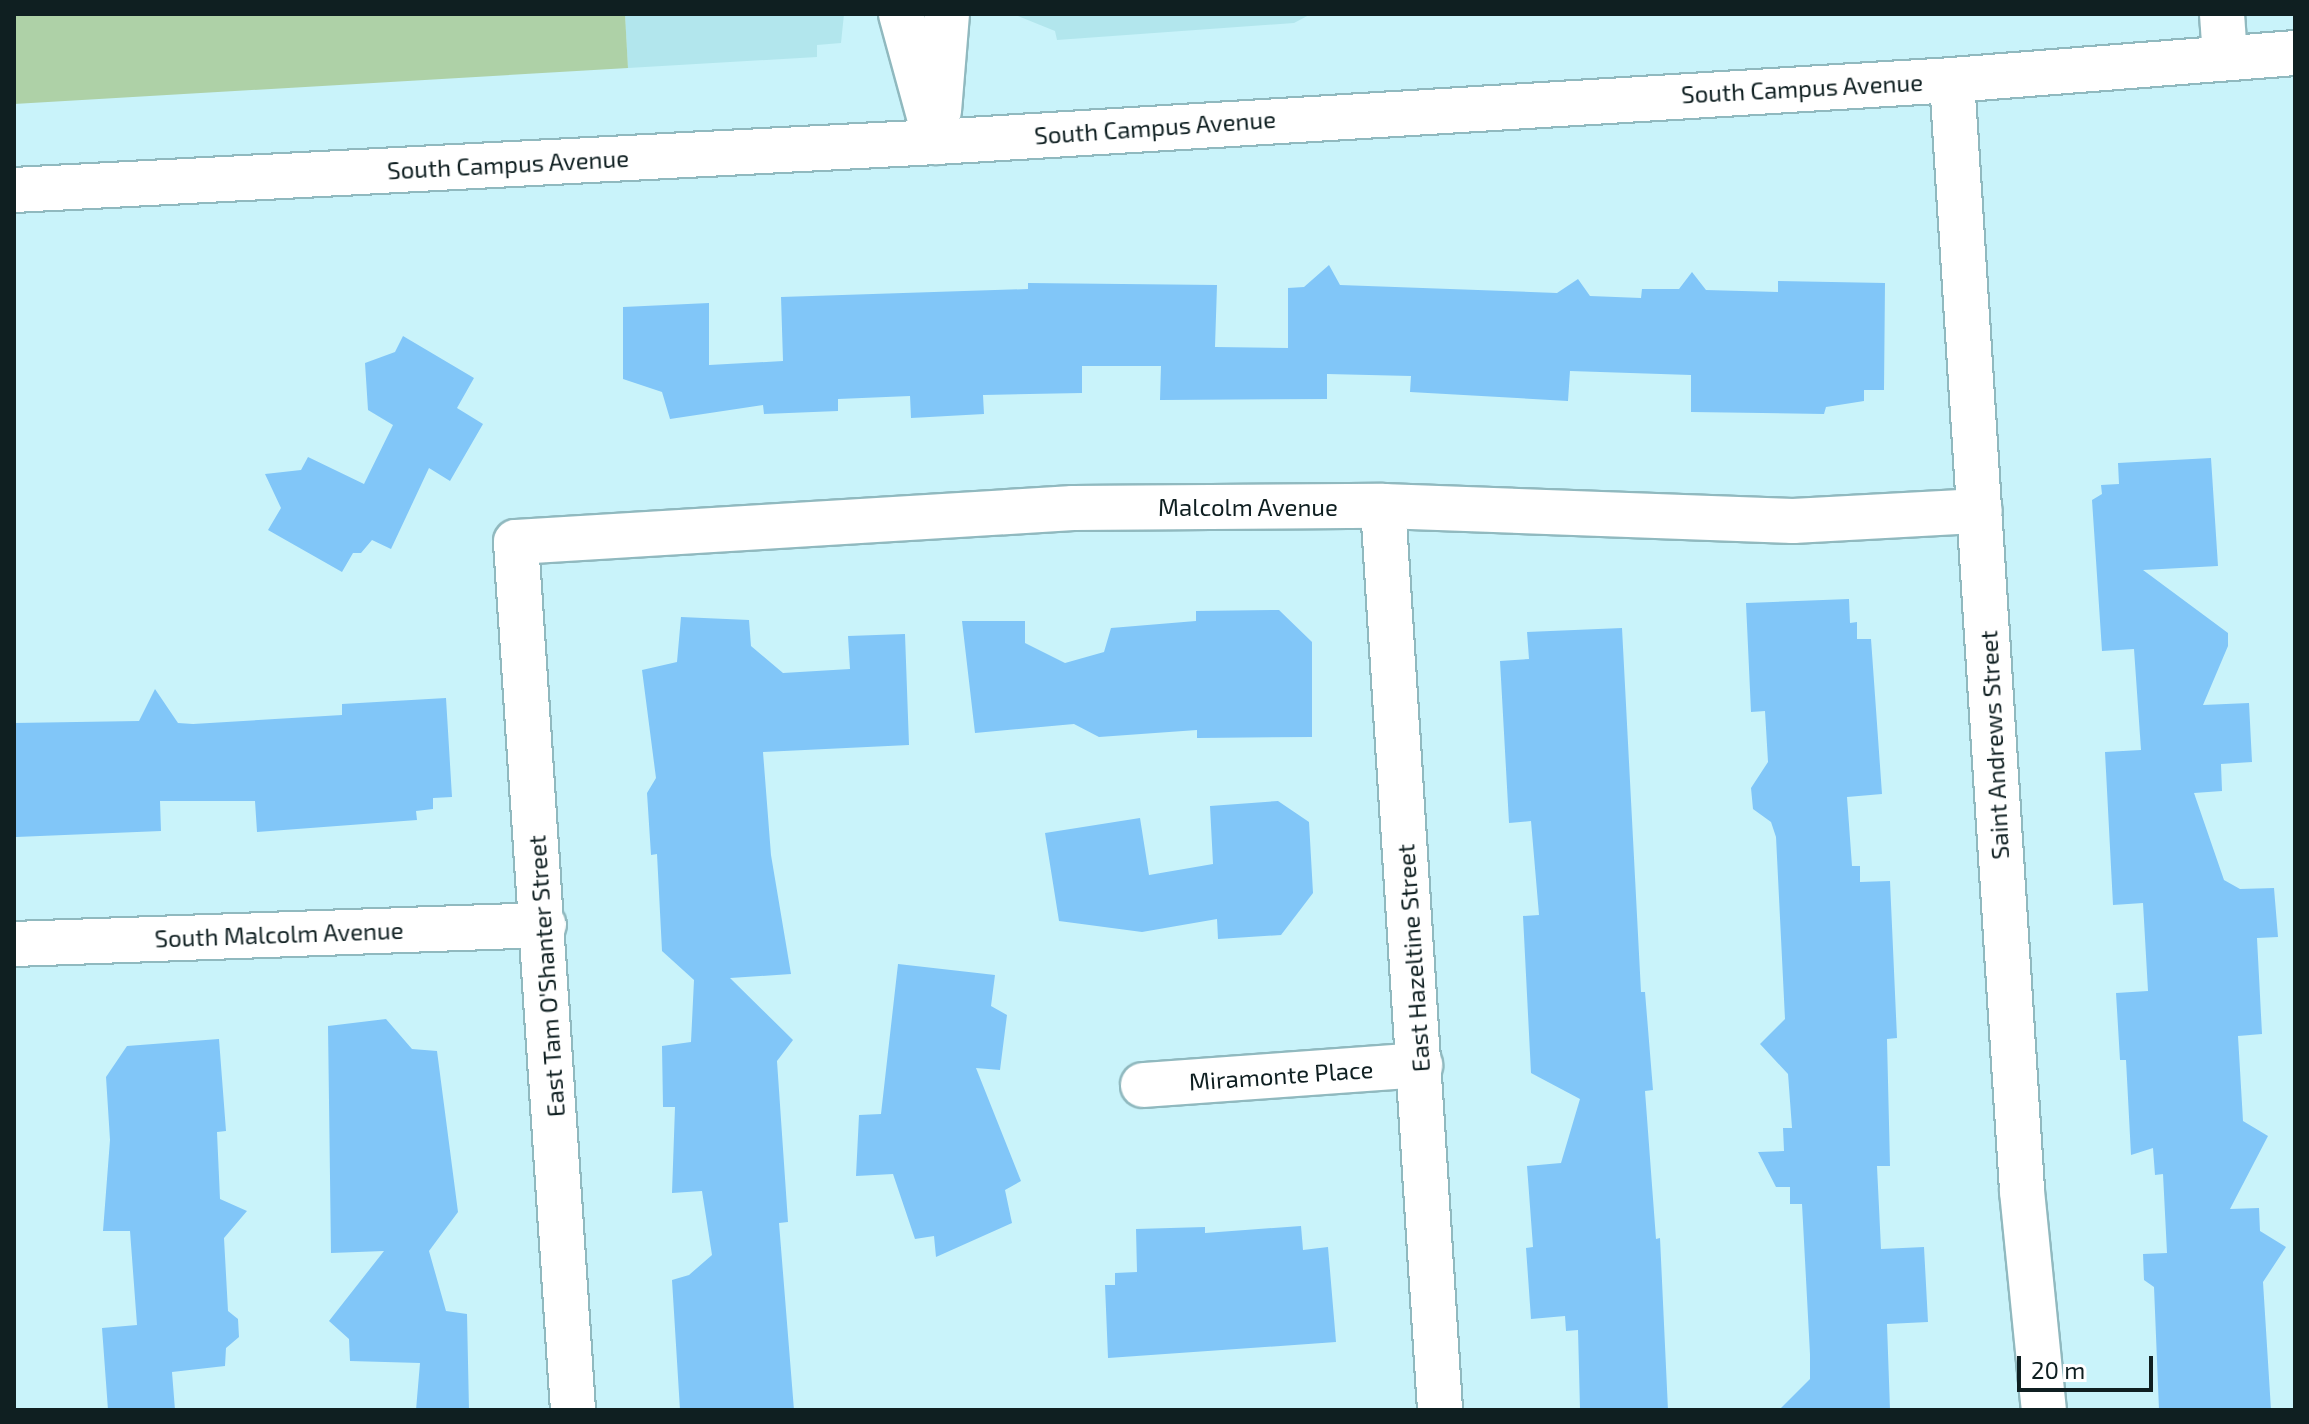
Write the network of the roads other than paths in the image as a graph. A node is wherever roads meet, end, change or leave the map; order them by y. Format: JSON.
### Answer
{"nodes":[{"id":1,"x":901,"y":14,"type":"edge"},
{"id":2,"x":947,"y":14,"type":"edge"},
{"id":3,"x":2222,"y":14,"type":"edge"},
{"id":4,"x":2295,"y":53,"type":"edge"},
{"id":5,"x":2225,"y":57,"type":"junction"},
{"id":6,"x":1952,"y":80,"type":"junction"},
{"id":7,"x":936,"y":142,"type":"junction"},
{"id":8,"x":14,"y":190,"type":"edge"},
{"id":9,"x":1383,"y":506,"type":"junction"},
{"id":10,"x":1980,"y":511,"type":"junction"},
{"id":11,"x":516,"y":542,"type":"joint"},
{"id":12,"x":544,"y":925,"type":"junction"},
{"id":13,"x":14,"y":944,"type":"edge"},
{"id":14,"x":1420,"y":1065,"type":"junction"},
{"id":15,"x":1143,"y":1085,"type":"dead end"},
{"id":16,"x":573,"y":1410,"type":"edge"},
{"id":17,"x":1440,"y":1410,"type":"edge"},
{"id":18,"x":2044,"y":1410,"type":"edge"}],
"edges":[{"from":1,"to":7,"type":"street"},
{"from":2,"to":7,"type":"street"},
{"from":3,"to":5,"type":"street"},
{"from":4,"to":5,"type":"street","name":"South Campus Avenue"},
{"from":5,"to":6,"type":"street","name":"South Campus Avenue"},
{"from":6,"to":7,"type":"street","name":"South Campus Avenue"},
{"from":6,"to":10,"type":"street","name":"Saint Andrews Street"},
{"from":7,"to":8,"type":"street","name":"South Campus Avenue"},
{"from":9,"to":10,"type":"street","name":"Malcolm Avenue"},
{"from":9,"to":11,"type":"street","name":"Malcolm Avenue"},
{"from":9,"to":14,"type":"street","name":"East Hazeltine Street"},
{"from":10,"to":18,"type":"street","name":"Saint Andrews Street"},
{"from":11,"to":12,"type":"street","name":"East Tam O'Shanter Street"},
{"from":12,"to":13,"type":"street","name":"South Malcolm Avenue"},
{"from":12,"to":16,"type":"street","name":"East Tam O'Shanter Street"},
{"from":14,"to":15,"type":"street","name":"Miramonte Place"},
{"from":14,"to":17,"type":"street","name":"East Hazeltine Street"}]}
